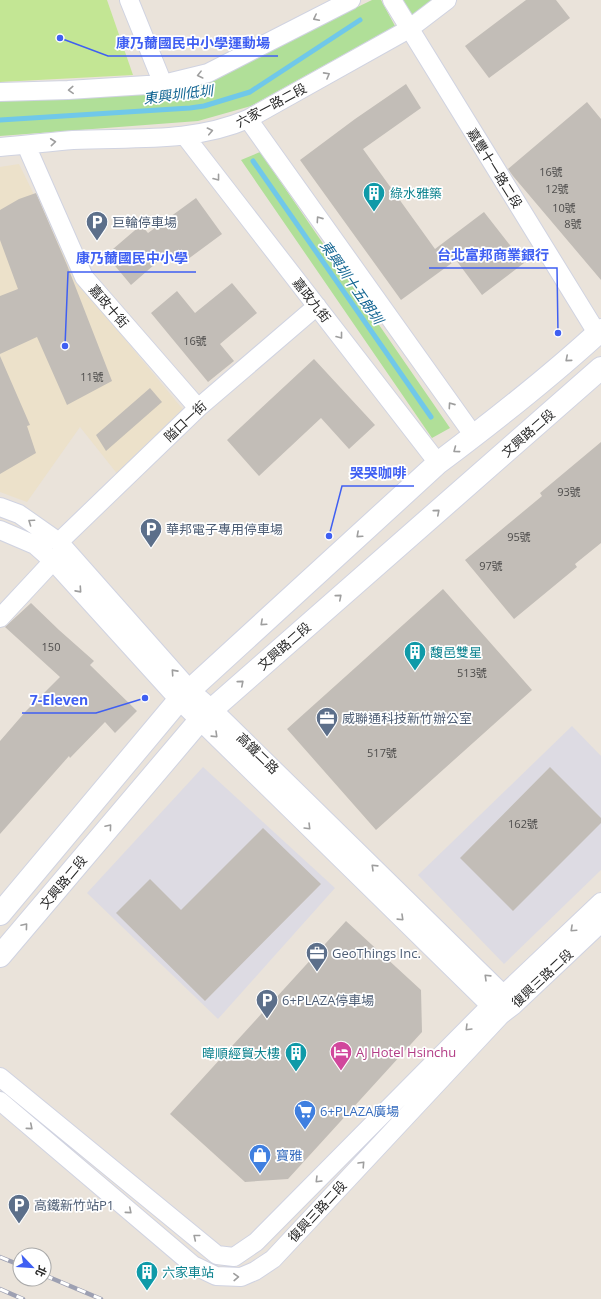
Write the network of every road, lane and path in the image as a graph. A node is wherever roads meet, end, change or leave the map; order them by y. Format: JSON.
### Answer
{"nodes":[{"id":1,"x":129,"y":0,"type":"edge"},
{"id":2,"x":351,"y":0,"type":"edge"},
{"id":3,"x":392,"y":0,"type":"edge"},
{"id":4,"x":447,"y":0,"type":"edge"},
{"id":5,"x":408,"y":29,"type":"junction"},
{"id":6,"x":163,"y":84,"type":"junction"},
{"id":7,"x":0,"y":92,"type":"edge"},
{"id":8,"x":248,"y":119,"type":"junction"},
{"id":9,"x":185,"y":136,"type":"junction"},
{"id":10,"x":26,"y":145,"type":"junction"},
{"id":11,"x":0,"y":147,"type":"edge"},
{"id":12,"x":317,"y":306,"type":"junction"},
{"id":13,"x":600,"y":335,"type":"edge"},
{"id":14,"x":601,"y":368,"type":"edge"},
{"id":15,"x":198,"y":408,"type":"junction"},
{"id":16,"x":474,"y":436,"type":"junction"},
{"id":17,"x":438,"y":463,"type":"junction"},
{"id":18,"x":0,"y":507,"type":"edge"},
{"id":19,"x":0,"y":530,"type":"edge"},
{"id":20,"x":59,"y":542,"type":"junction"},
{"id":21,"x":53,"y":561,"type":"junction"},
{"id":22,"x":0,"y":618,"type":"edge"},
{"id":23,"x":184,"y":695,"type":"junction"},
{"id":24,"x":206,"y":714,"type":"junction"},
{"id":25,"x":601,"y":902,"type":"edge"},
{"id":26,"x":0,"y":914,"type":"edge"},
{"id":27,"x":601,"y":923,"type":"edge"},
{"id":28,"x":0,"y":956,"type":"edge"},
{"id":29,"x":502,"y":1005,"type":"junction"},
{"id":30,"x":0,"y":1076,"type":"edge"},
{"id":31,"x":0,"y":1101,"type":"edge"}],
"edges":[{"from":1,"to":6,"type":"street"},
{"from":2,"to":6,"type":"street","one_way":true},
{"from":3,"to":5,"type":"street","name":"嘉豐十一路二段"},
{"from":4,"to":5,"type":"street","name":"六家一路二段"},
{"from":8,"to":5,"type":"street","name":"六家一路二段","one_way":true},
{"from":5,"to":13,"type":"street","name":"嘉豐十一路二段"},
{"from":6,"to":7,"type":"street","one_way":true},
{"from":9,"to":8,"type":"street","name":"六家一路二段","one_way":true},
{"from":16,"to":8,"type":"street","one_way":true},
{"from":10,"to":9,"type":"street","name":"六家一路二段","one_way":true},
{"from":9,"to":12,"type":"street","name":"嘉政九街","one_way":true},
{"from":10,"to":11,"type":"street","name":"六家一路二段"},
{"from":10,"to":15,"type":"street","name":"嘉政十街"},
{"from":12,"to":15,"type":"street","name":"隘口一街"},
{"from":12,"to":17,"type":"street","name":"嘉政九街","one_way":true},
{"from":13,"to":16,"type":"street","one_way":true},
{"from":24,"to":14,"type":"street","name":"文興路二段","one_way":true},
{"from":15,"to":20,"type":"street","name":"隘口一街"},
{"from":16,"to":17,"type":"street","one_way":true},
{"from":17,"to":23,"type":"street","one_way":true},
{"from":20,"to":18,"type":"street","name":"高鐵二路","one_way":true},
{"from":19,"to":21,"type":"street","name":"高鐵二路"},
{"from":23,"to":20,"type":"street","name":"高鐵二路","one_way":true},
{"from":21,"to":22,"type":"street"},
{"from":21,"to":23,"type":"street","name":"高鐵二路","one_way":true},
{"from":23,"to":24,"type":"street","name":"高鐵二路"},
{"from":23,"to":26,"type":"street"},
{"from":28,"to":24,"type":"street","name":"文興路二段","one_way":true},
{"from":24,"to":29,"type":"street","name":"高鐵二路"},
{"from":25,"to":29,"type":"street","name":"復興三路二段","one_way":true},
{"from":27,"to":29,"type":"street","name":"復興三路二段"},
{"from":29,"to":30,"type":"street","name":"復興三路二段","one_way":true},
{"from":31,"to":29,"type":"street","name":"復興三路二段","one_way":true}]}
